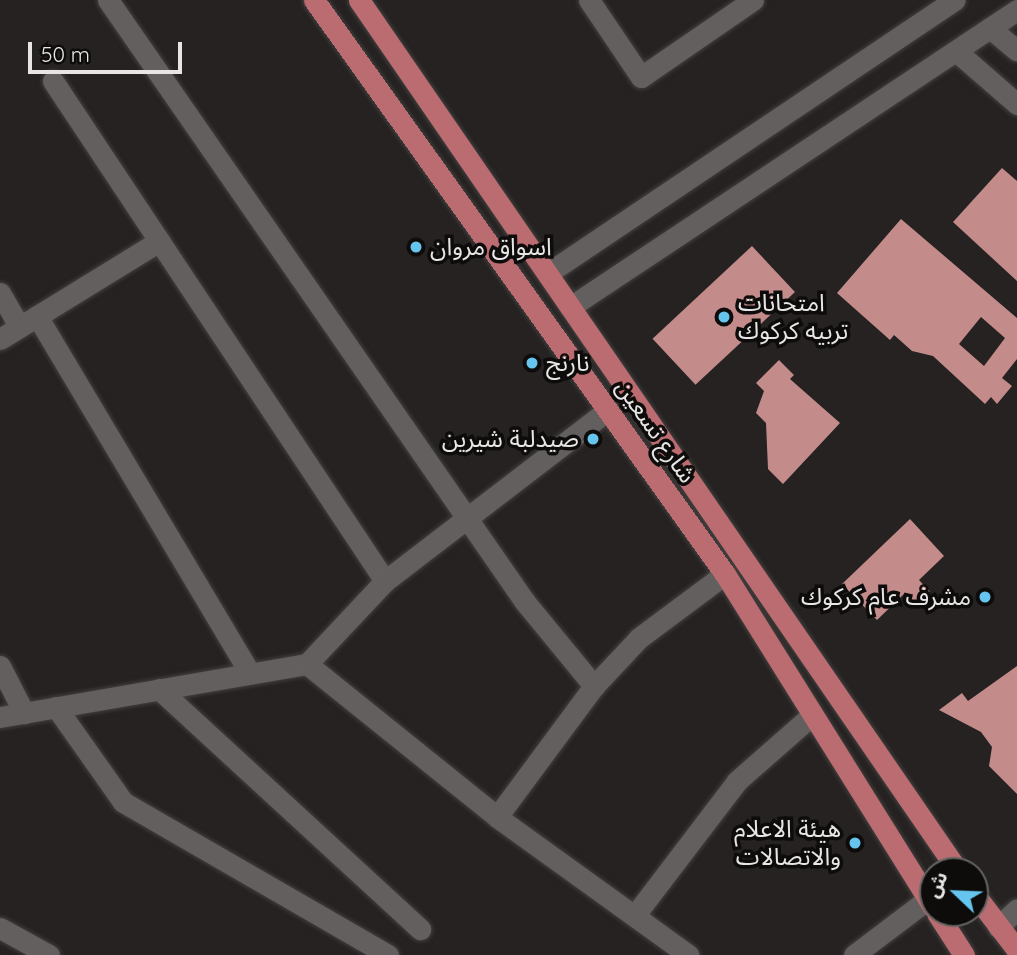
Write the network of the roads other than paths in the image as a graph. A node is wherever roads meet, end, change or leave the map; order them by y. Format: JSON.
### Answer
{"nodes":[{"id":1,"x":108,"y":0,"type":"edge"},
{"id":2,"x":314,"y":0,"type":"edge"},
{"id":3,"x":359,"y":0,"type":"edge"},
{"id":4,"x":589,"y":0,"type":"edge"},
{"id":5,"x":753,"y":0,"type":"edge"},
{"id":6,"x":955,"y":0,"type":"edge"},
{"id":7,"x":1017,"y":10,"type":"edge"},
{"id":8,"x":990,"y":28,"type":"junction"},
{"id":9,"x":956,"y":51,"type":"junction"},
{"id":10,"x":1017,"y":51,"type":"edge"},
{"id":11,"x":53,"y":81,"type":"dead end"},
{"id":12,"x":1017,"y":104,"type":"edge"},
{"id":13,"x":159,"y":241,"type":"junction"},
{"id":14,"x":548,"y":274,"type":"junction"},
{"id":15,"x":0,"y":293,"type":"edge"},
{"id":16,"x":570,"y":307,"type":"junction"},
{"id":17,"x":29,"y":322,"type":"junction"},
{"id":18,"x":0,"y":339,"type":"edge"},
{"id":19,"x":608,"y":410,"type":"junction"},
{"id":20,"x":467,"y":516,"type":"junction"},
{"id":21,"x":725,"y":574,"type":"junction"},
{"id":22,"x":385,"y":581,"type":"junction"},
{"id":23,"x":307,"y":664,"type":"junction"},
{"id":24,"x":0,"y":666,"type":"edge"},
{"id":25,"x":250,"y":673,"type":"junction"},
{"id":26,"x":594,"y":686,"type":"junction"},
{"id":27,"x":159,"y":689,"type":"junction"},
{"id":28,"x":56,"y":707,"type":"junction"},
{"id":29,"x":24,"y":713,"type":"junction"},
{"id":30,"x":811,"y":716,"type":"junction"},
{"id":31,"x":0,"y":717,"type":"edge"},
{"id":32,"x":497,"y":817,"type":"junction"},
{"id":33,"x":948,"y":857,"type":"edge"},
{"id":34,"x":919,"y":884,"type":"edge"},
{"id":35,"x":1017,"y":909,"type":"edge"},
{"id":36,"x":989,"y":914,"type":"edge"},
{"id":37,"x":635,"y":915,"type":"junction"},
{"id":38,"x":919,"y":915,"type":"edge"},
{"id":39,"x":944,"y":927,"type":"edge"},
{"id":40,"x":998,"y":927,"type":"junction"},
{"id":41,"x":0,"y":928,"type":"edge"},
{"id":42,"x":420,"y":929,"type":"dead end"},
{"id":43,"x":1017,"y":950,"type":"edge"},
{"id":44,"x":958,"y":952,"type":"edge"},
{"id":45,"x":50,"y":955,"type":"edge"},
{"id":46,"x":388,"y":955,"type":"edge"},
{"id":47,"x":688,"y":955,"type":"edge"},
{"id":48,"x":854,"y":955,"type":"edge"}],
"edges":[{"from":1,"to":20,"type":"street"},
{"from":2,"to":19,"type":"main road","name":"شارع تسعين"},
{"from":3,"to":14,"type":"main road","name":"شارع تسعين"},
{"from":4,"to":5,"type":"street"},
{"from":6,"to":14,"type":"street"},
{"from":7,"to":8,"type":"street"},
{"from":8,"to":9,"type":"street"},
{"from":8,"to":10,"type":"street"},
{"from":9,"to":12,"type":"street"},
{"from":9,"to":16,"type":"street"},
{"from":11,"to":13,"type":"street"},
{"from":13,"to":17,"type":"street"},
{"from":13,"to":22,"type":"street"},
{"from":14,"to":16,"type":"main road","name":"شارع تسعين"},
{"from":15,"to":17,"type":"street"},
{"from":16,"to":33,"type":"main road","name":"شارع تسعين"},
{"from":17,"to":18,"type":"street"},
{"from":17,"to":25,"type":"street"},
{"from":19,"to":20,"type":"street"},
{"from":19,"to":21,"type":"main road","name":"شارع تسعين"},
{"from":20,"to":22,"type":"street"},
{"from":20,"to":26,"type":"street"},
{"from":21,"to":26,"type":"street"},
{"from":21,"to":30,"type":"main road","name":"شارع تسعين"},
{"from":22,"to":23,"type":"street"},
{"from":23,"to":25,"type":"street"},
{"from":23,"to":32,"type":"street"},
{"from":24,"to":29,"type":"street"},
{"from":25,"to":27,"type":"street"},
{"from":26,"to":32,"type":"street"},
{"from":27,"to":28,"type":"street"},
{"from":27,"to":42,"type":"street"},
{"from":28,"to":29,"type":"street"},
{"from":28,"to":46,"type":"street"},
{"from":29,"to":31,"type":"street"},
{"from":30,"to":34,"type":"main road","name":"شارع تسعين"},
{"from":30,"to":37,"type":"street"},
{"from":32,"to":37,"type":"street"},
{"from":35,"to":40,"type":"street"},
{"from":36,"to":40,"type":"main road"},
{"from":37,"to":47,"type":"street"},
{"from":38,"to":48,"type":"street"},
{"from":39,"to":44,"type":"main road","name":"شارع تسعين"},
{"from":40,"to":43,"type":"main road"},
{"from":41,"to":45,"type":"street"}]}
